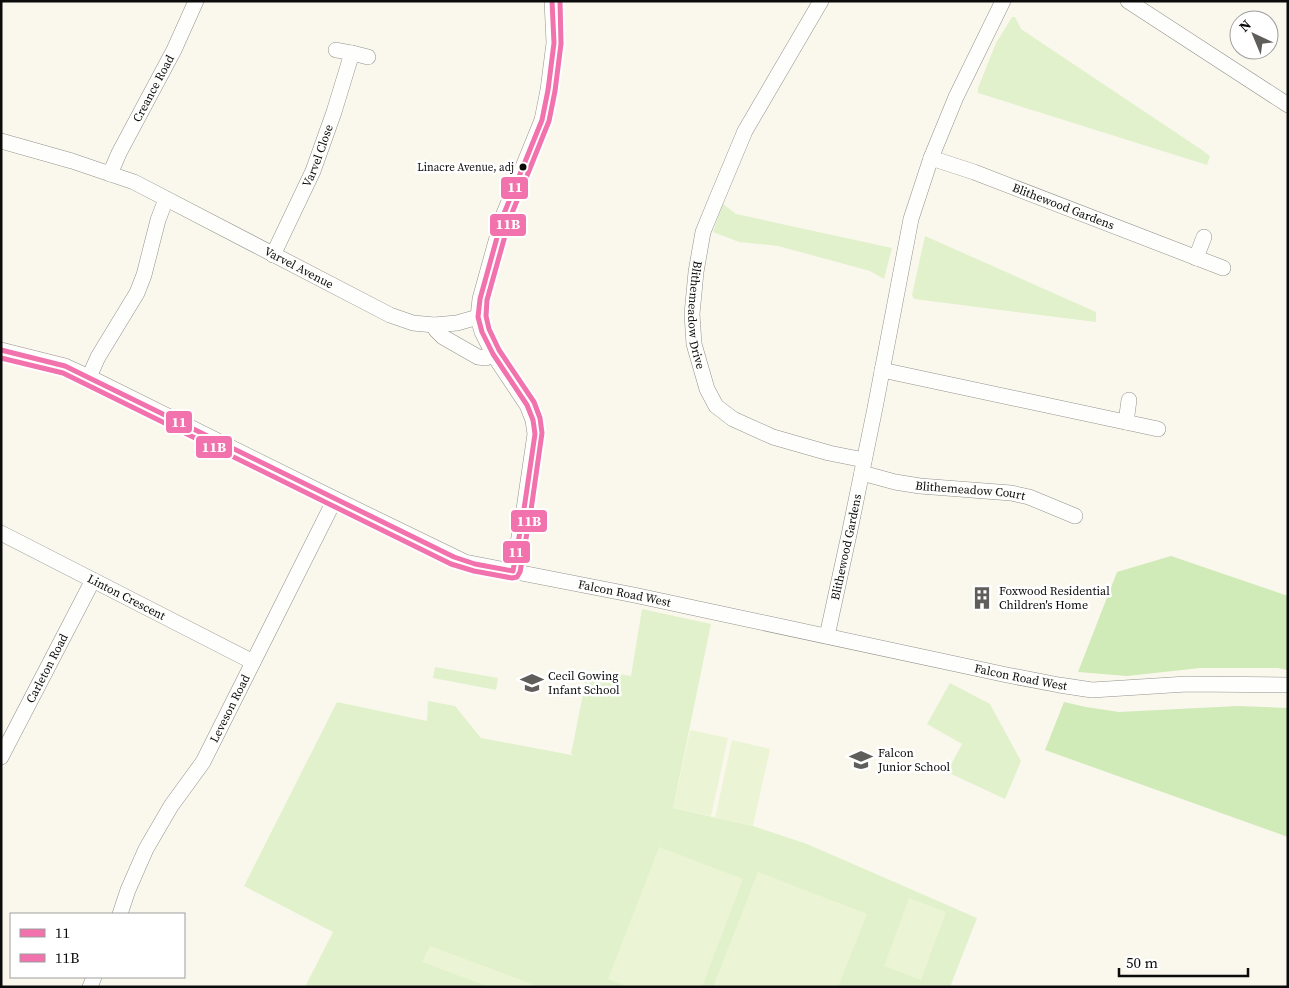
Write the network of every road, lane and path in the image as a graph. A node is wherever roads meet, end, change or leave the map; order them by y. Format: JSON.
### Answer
{"nodes":[{"id":1,"x":196,"y":1,"type":"edge"},
{"id":2,"x":552,"y":1,"type":"edge"},
{"id":3,"x":822,"y":1,"type":"edge"},
{"id":4,"x":1003,"y":1,"type":"edge"},
{"id":5,"x":1128,"y":1,"type":"edge"},
{"id":6,"x":336,"y":50,"type":"dead end"},
{"id":7,"x":352,"y":53,"type":"junction"},
{"id":8,"x":368,"y":57,"type":"dead end"},
{"id":9,"x":1288,"y":106,"type":"edge"},
{"id":10,"x":1,"y":141,"type":"edge"},
{"id":11,"x":931,"y":158,"type":"junction"},
{"id":12,"x":110,"y":174,"type":"junction"},
{"id":13,"x":166,"y":199,"type":"junction"},
{"id":14,"x":1204,"y":238,"type":"dead end"},
{"id":15,"x":273,"y":255,"type":"junction"},
{"id":16,"x":1196,"y":258,"type":"junction"},
{"id":17,"x":1223,"y":268,"type":"dead end"},
{"id":18,"x":478,"y":317,"type":"junction"},
{"id":19,"x":434,"y":324,"type":"junction"},
{"id":20,"x":1,"y":350,"type":"edge"},
{"id":21,"x":493,"y":354,"type":"junction"},
{"id":22,"x":882,"y":370,"type":"junction"},
{"id":23,"x":89,"y":377,"type":"junction"},
{"id":24,"x":1129,"y":400,"type":"dead end"},
{"id":25,"x":1126,"y":422,"type":"junction"},
{"id":26,"x":1158,"y":429,"type":"dead end"},
{"id":27,"x":863,"y":467,"type":"junction"},
{"id":28,"x":335,"y":499,"type":"junction"},
{"id":29,"x":1075,"y":516,"type":"dead end"},
{"id":30,"x":1,"y":533,"type":"edge"},
{"id":31,"x":512,"y":572,"type":"junction"},
{"id":32,"x":93,"y":580,"type":"junction"},
{"id":33,"x":827,"y":636,"type":"junction"},
{"id":34,"x":253,"y":662,"type":"junction"},
{"id":35,"x":1288,"y":685,"type":"edge"},
{"id":36,"x":1,"y":756,"type":"edge"},
{"id":37,"x":120,"y":913,"type":"edge"}],
"edges":[{"from":1,"to":12,"type":"street","name":"Creance Road"},
{"from":2,"to":18,"type":"street"},
{"from":3,"to":27,"type":"street","name":"Blithemeadow Drive"},
{"from":4,"to":11,"type":"street","name":"Blithewood Gardens"},
{"from":5,"to":9,"type":"street"},
{"from":6,"to":7,"type":"street"},
{"from":7,"to":8,"type":"street"},
{"from":7,"to":15,"type":"street","name":"Varvel Close"},
{"from":10,"to":12,"type":"street","name":"Varvel Avenue"},
{"from":11,"to":16,"type":"street","name":"Blithewood Gardens"},
{"from":11,"to":22,"type":"street","name":"Blithewood Gardens"},
{"from":12,"to":13,"type":"street","name":"Varvel Avenue"},
{"from":13,"to":15,"type":"street","name":"Varvel Avenue"},
{"from":13,"to":23,"type":"street"},
{"from":14,"to":16,"type":"street"},
{"from":15,"to":19,"type":"street","name":"Varvel Avenue"},
{"from":16,"to":17,"type":"street","name":"Blithewood Gardens"},
{"from":18,"to":19,"type":"street","name":"Varvel Avenue"},
{"from":18,"to":21,"type":"street"},
{"from":19,"to":21,"type":"street"},
{"from":20,"to":23,"type":"street","name":"Falcon Road West"},
{"from":21,"to":31,"type":"street"},
{"from":22,"to":25,"type":"street"},
{"from":22,"to":27,"type":"street","name":"Blithewood Gardens"},
{"from":23,"to":28,"type":"street","name":"Falcon Road West"},
{"from":24,"to":25,"type":"street"},
{"from":25,"to":26,"type":"street"},
{"from":27,"to":29,"type":"street","name":"Blithemeadow Court"},
{"from":27,"to":33,"type":"street","name":"Blithewood Gardens"},
{"from":28,"to":31,"type":"street","name":"Falcon Road West"},
{"from":28,"to":34,"type":"street","name":"Leveson Road"},
{"from":30,"to":32,"type":"street","name":"Linton Crescent"},
{"from":31,"to":33,"type":"street","name":"Falcon Road West"},
{"from":32,"to":34,"type":"street","name":"Linton Crescent"},
{"from":32,"to":36,"type":"street","name":"Carleton Road"},
{"from":33,"to":35,"type":"street","name":"Falcon Road West"},
{"from":34,"to":37,"type":"street","name":"Leveson Road"}]}
